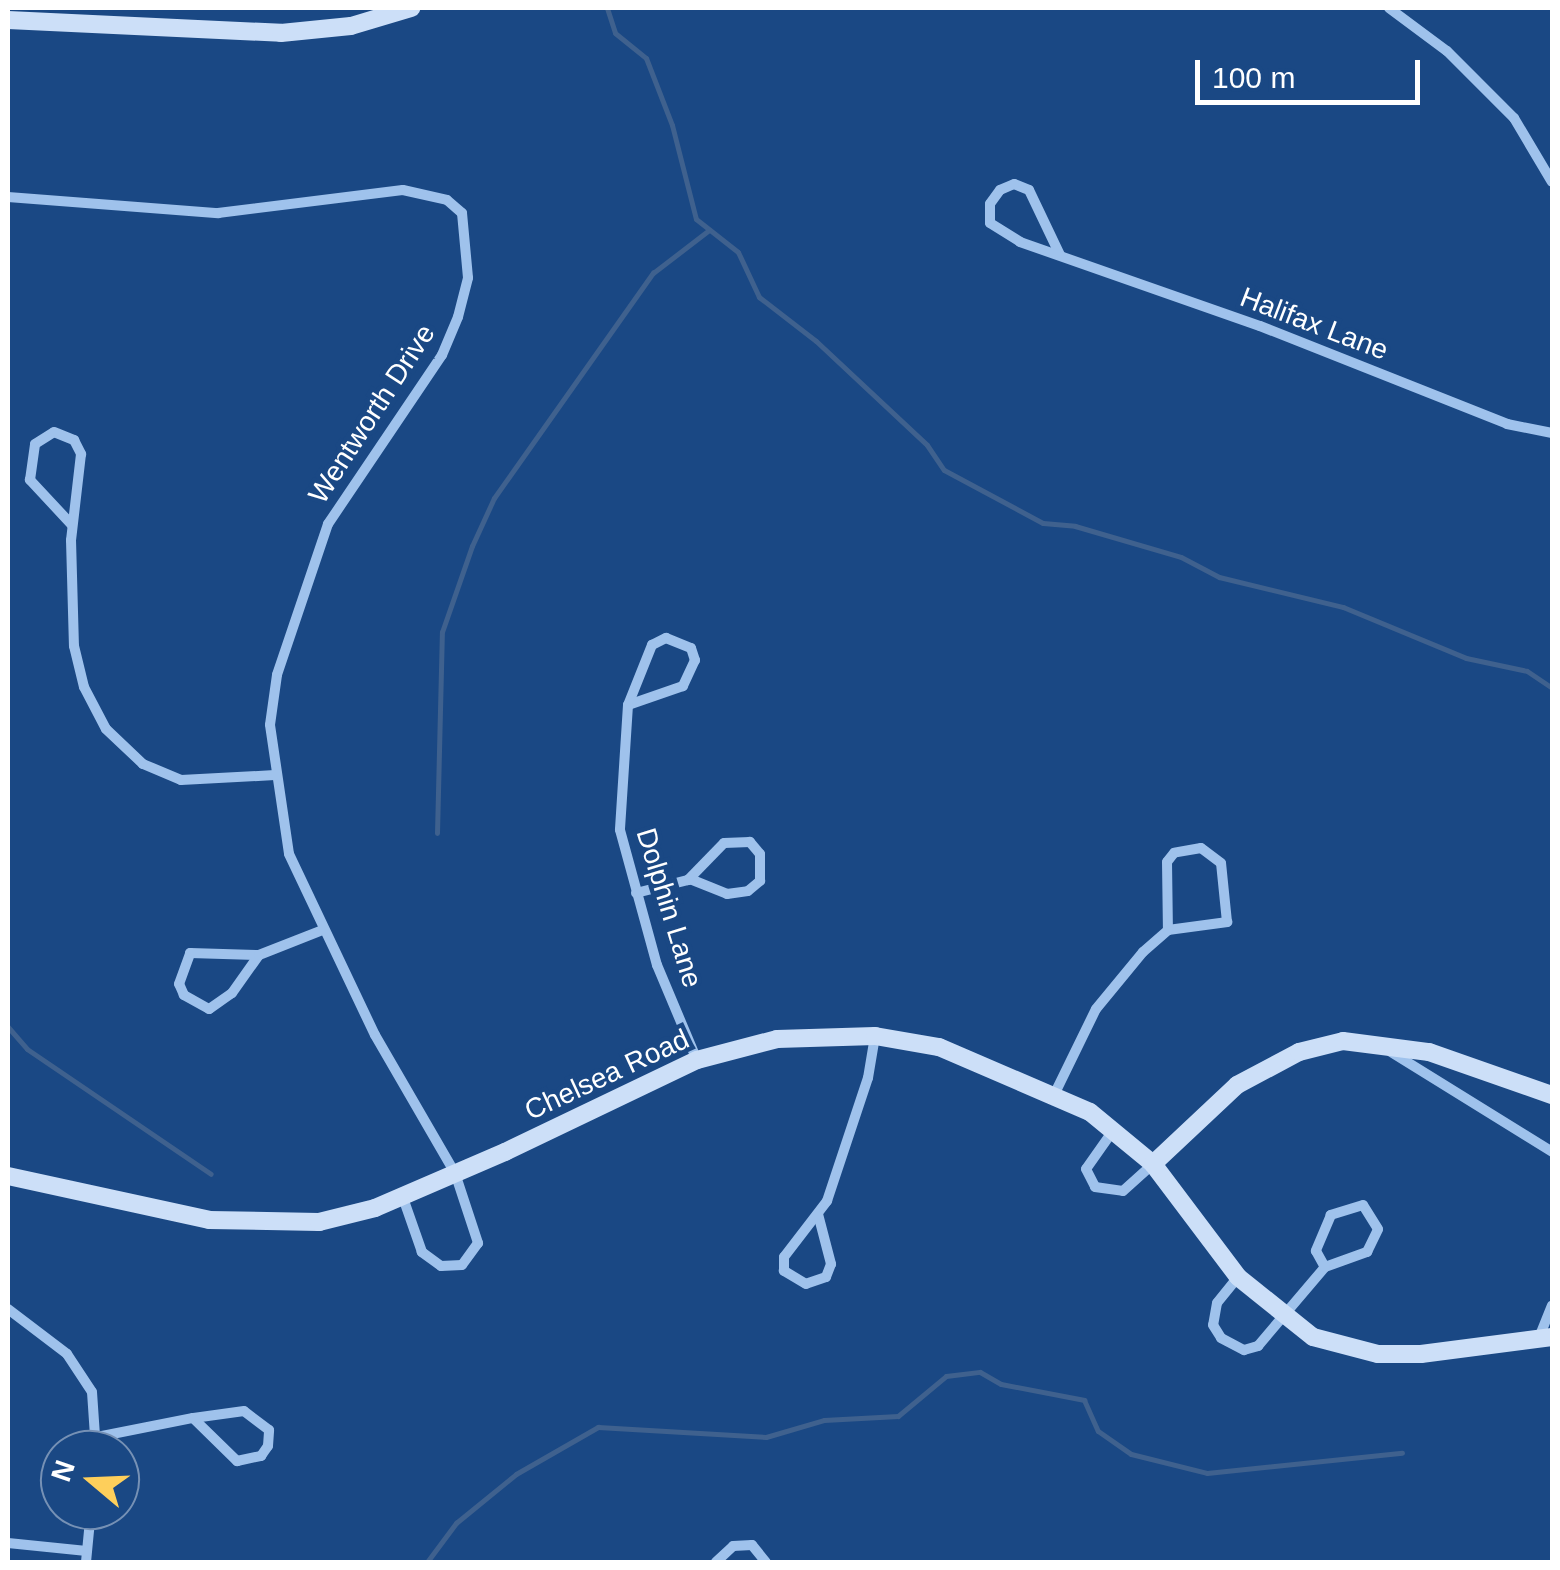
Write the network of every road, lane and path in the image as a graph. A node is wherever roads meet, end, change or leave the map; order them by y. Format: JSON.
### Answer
{"nodes":[{"id":1,"x":411,"y":8,"type":"edge"},
{"id":2,"x":1390,"y":8,"type":"edge"},
{"id":3,"x":114,"y":15,"type":"edge"},
{"id":4,"x":8,"y":20,"type":"edge"},
{"id":5,"x":1552,"y":182,"type":"edge"},
{"id":6,"x":8,"y":197,"type":"edge"},
{"id":7,"x":1060,"y":255,"type":"junction"},
{"id":8,"x":1552,"y":433,"type":"edge"},
{"id":9,"x":72,"y":524,"type":"junction"},
{"id":10,"x":628,"y":705,"type":"junction"},
{"id":11,"x":275,"y":775,"type":"junction"},
{"id":12,"x":688,"y":880,"type":"junction"},
{"id":13,"x":636,"y":893,"type":"junction"},
{"id":14,"x":1168,"y":930,"type":"junction"},
{"id":15,"x":320,"y":931,"type":"junction"},
{"id":16,"x":259,"y":956,"type":"junction"},
{"id":17,"x":875,"y":1036,"type":"junction"},
{"id":18,"x":1374,"y":1041,"type":"junction"},
{"id":19,"x":697,"y":1060,"type":"junction"},
{"id":20,"x":1055,"y":1093,"type":"junction"},
{"id":21,"x":1552,"y":1095,"type":"edge"},
{"id":22,"x":1112,"y":1132,"type":"junction"},
{"id":23,"x":1552,"y":1152,"type":"edge"},
{"id":24,"x":1153,"y":1164,"type":"junction"},
{"id":25,"x":456,"y":1173,"type":"junction"},
{"id":26,"x":8,"y":1176,"type":"edge"},
{"id":27,"x":402,"y":1196,"type":"junction"},
{"id":28,"x":818,"y":1214,"type":"junction"},
{"id":29,"x":1324,"y":1268,"type":"junction"},
{"id":30,"x":1238,"y":1278,"type":"junction"},
{"id":31,"x":1552,"y":1306,"type":"edge"},
{"id":32,"x":8,"y":1309,"type":"edge"},
{"id":33,"x":1285,"y":1316,"type":"junction"},
{"id":34,"x":1545,"y":1338,"type":"edge"},
{"id":35,"x":193,"y":1418,"type":"junction"},
{"id":36,"x":96,"y":1430,"type":"edge"},
{"id":37,"x":132,"y":1430,"type":"edge"},
{"id":38,"x":88,"y":1530,"type":"edge"},
{"id":39,"x":8,"y":1543,"type":"edge"},
{"id":40,"x":86,"y":1557,"type":"edge"},
{"id":41,"x":716,"y":1562,"type":"edge"},
{"id":42,"x":766,"y":1562,"type":"edge"}],
"edges":[{"from":1,"to":3,"type":"street"},
{"from":2,"to":5,"type":"street"},
{"from":3,"to":4,"type":"street"},
{"from":6,"to":11,"type":"street","name":"Wentworth Drive"},
{"from":7,"to":7,"type":"street","name":"Halifax Lane"},
{"from":7,"to":8,"type":"street","name":"Halifax Lane"},
{"from":9,"to":9,"type":"street"},
{"from":9,"to":11,"type":"street"},
{"from":10,"to":10,"type":"street","name":"Dolphin Lane"},
{"from":10,"to":13,"type":"street","name":"Dolphin Lane"},
{"from":11,"to":15,"type":"street","name":"Wentworth Drive"},
{"from":12,"to":12,"type":"street"},
{"from":12,"to":13,"type":"street"},
{"from":13,"to":19,"type":"street","name":"Dolphin Lane"},
{"from":14,"to":14,"type":"street"},
{"from":14,"to":20,"type":"street"},
{"from":15,"to":16,"type":"street"},
{"from":15,"to":25,"type":"street","name":"Wentworth Drive"},
{"from":16,"to":16,"type":"street"},
{"from":17,"to":19,"type":"street","name":"Chelsea Road"},
{"from":17,"to":20,"type":"street","name":"Chelsea Road"},
{"from":17,"to":28,"type":"street"},
{"from":18,"to":21,"type":"street"},
{"from":18,"to":23,"type":"street"},
{"from":18,"to":24,"type":"street"},
{"from":19,"to":25,"type":"street","name":"Chelsea Road"},
{"from":20,"to":22,"type":"street","name":"Chelsea Road"},
{"from":22,"to":24,"type":"street","name":"Chelsea Road"},
{"from":22,"to":24,"type":"street"},
{"from":24,"to":30,"type":"street","name":"Chelsea Road"},
{"from":25,"to":27,"type":"street","name":"Chelsea Road"},
{"from":25,"to":27,"type":"street","name":"Wentworth Drive"},
{"from":26,"to":27,"type":"street","name":"Chelsea Road"},
{"from":28,"to":28,"type":"street"},
{"from":29,"to":29,"type":"street"},
{"from":29,"to":33,"type":"street"},
{"from":30,"to":33,"type":"street","name":"Chelsea Road"},
{"from":30,"to":33,"type":"street"},
{"from":31,"to":34,"type":"street"},
{"from":32,"to":36,"type":"street"},
{"from":33,"to":34,"type":"street","name":"Chelsea Road"},
{"from":35,"to":35,"type":"street"},
{"from":35,"to":37,"type":"street"},
{"from":38,"to":40,"type":"street"},
{"from":39,"to":40,"type":"street"},
{"from":41,"to":42,"type":"street"}]}
